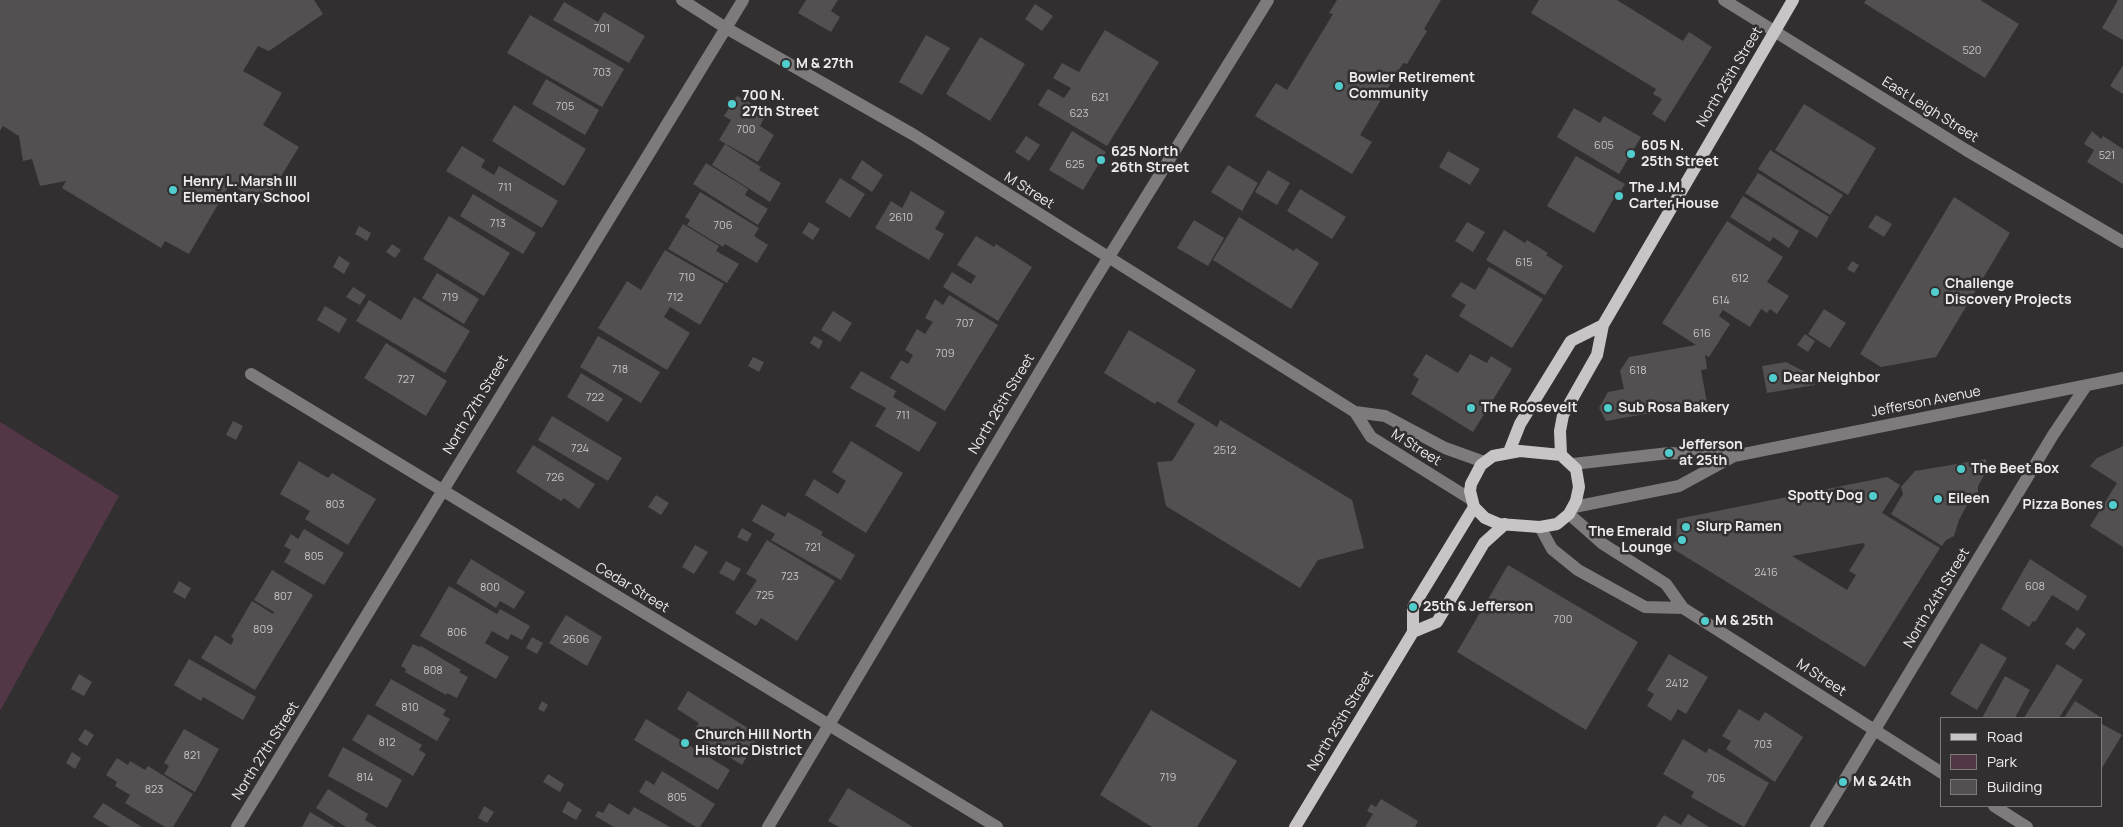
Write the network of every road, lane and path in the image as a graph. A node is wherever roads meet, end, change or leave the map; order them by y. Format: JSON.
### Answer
{"nodes":[{"id":1,"x":682,"y":0,"type":"edge"},
{"id":2,"x":743,"y":0,"type":"edge"},
{"id":3,"x":1268,"y":0,"type":"edge"},
{"id":4,"x":1724,"y":0,"type":"edge"},
{"id":5,"x":1793,"y":0,"type":"edge"},
{"id":6,"x":726,"y":28,"type":"junction"},
{"id":7,"x":1774,"y":32,"type":"junction"},
{"id":8,"x":2123,"y":242,"type":"edge"},
{"id":9,"x":1109,"y":258,"type":"junction"},
{"id":10,"x":1603,"y":325,"type":"junction"},
{"id":11,"x":251,"y":374,"type":"dead end"},
{"id":12,"x":2123,"y":378,"type":"edge"},
{"id":13,"x":2086,"y":386,"type":"junction"},
{"id":14,"x":1355,"y":412,"type":"junction"},
{"id":15,"x":1509,"y":452,"type":"junction"},
{"id":16,"x":1561,"y":455,"type":"junction"},
{"id":17,"x":1734,"y":456,"type":"junction"},
{"id":18,"x":1484,"y":462,"type":"junction"},
{"id":19,"x":1573,"y":464,"type":"junction"},
{"id":20,"x":443,"y":490,"type":"junction"},
{"id":21,"x":1473,"y":503,"type":"junction"},
{"id":22,"x":1571,"y":511,"type":"junction"},
{"id":23,"x":1505,"y":524,"type":"junction"},
{"id":24,"x":1540,"y":527,"type":"junction"},
{"id":25,"x":1683,"y":608,"type":"junction"},
{"id":26,"x":1413,"y":632,"type":"junction"},
{"id":27,"x":830,"y":725,"type":"junction"},
{"id":28,"x":1874,"y":729,"type":"junction"},
{"id":29,"x":1940,"y":772,"type":"edge"},
{"id":30,"x":1996,"y":807,"type":"edge"},
{"id":31,"x":237,"y":827,"type":"edge"},
{"id":32,"x":768,"y":827,"type":"edge"},
{"id":33,"x":998,"y":827,"type":"edge"},
{"id":34,"x":1295,"y":827,"type":"edge"},
{"id":35,"x":1816,"y":827,"type":"edge"},
{"id":36,"x":2027,"y":827,"type":"edge"}],
"edges":[{"from":1,"to":6,"type":"street","name":"M Street"},
{"from":2,"to":6,"type":"street","name":"North 27th Street"},
{"from":3,"to":9,"type":"street","name":"North 26th Street"},
{"from":4,"to":7,"type":"street","name":"East Leigh Street"},
{"from":5,"to":7,"type":"main road","name":"North 25th Street"},
{"from":6,"to":9,"type":"street","name":"M Street"},
{"from":6,"to":20,"type":"street","name":"North 27th Street"},
{"from":7,"to":8,"type":"street","name":"East Leigh Street"},
{"from":7,"to":10,"type":"main road","name":"North 25th Street"},
{"from":9,"to":14,"type":"street","name":"M Street"},
{"from":9,"to":27,"type":"street","name":"North 26th Street"},
{"from":10,"to":15,"type":"main road"},
{"from":10,"to":16,"type":"main road","name":"North 25th Street"},
{"from":11,"to":20,"type":"street","name":"Cedar Street"},
{"from":12,"to":13,"type":"street","name":"Jefferson Avenue"},
{"from":13,"to":17,"type":"street","name":"Jefferson Avenue"},
{"from":13,"to":28,"type":"street","name":"North 24th Street"},
{"from":14,"to":18,"type":"street","name":"M Street"},
{"from":14,"to":21,"type":"street","name":"M Street"},
{"from":15,"to":16,"type":"main road"},
{"from":15,"to":18,"type":"main road"},
{"from":16,"to":19,"type":"main road"},
{"from":17,"to":19,"type":"street","name":"Jefferson Avenue"},
{"from":17,"to":22,"type":"street","name":"Jefferson Avenue"},
{"from":18,"to":21,"type":"main road"},
{"from":19,"to":22,"type":"main road"},
{"from":20,"to":27,"type":"street","name":"Cedar Street"},
{"from":20,"to":31,"type":"street","name":"North 27th Street"},
{"from":21,"to":23,"type":"main road"},
{"from":21,"to":26,"type":"main road"},
{"from":22,"to":24,"type":"main road"},
{"from":22,"to":25,"type":"street","name":"M Street"},
{"from":23,"to":24,"type":"main road"},
{"from":23,"to":26,"type":"main road"},
{"from":24,"to":25,"type":"street"},
{"from":25,"to":28,"type":"street","name":"M Street"},
{"from":26,"to":34,"type":"main road","name":"North 25th Street"},
{"from":27,"to":32,"type":"street","name":"North 26th Street"},
{"from":27,"to":33,"type":"street","name":"Cedar Street"},
{"from":28,"to":29,"type":"street","name":"M Street"},
{"from":28,"to":35,"type":"street","name":"North 24th Street"},
{"from":30,"to":36,"type":"street"}]}
